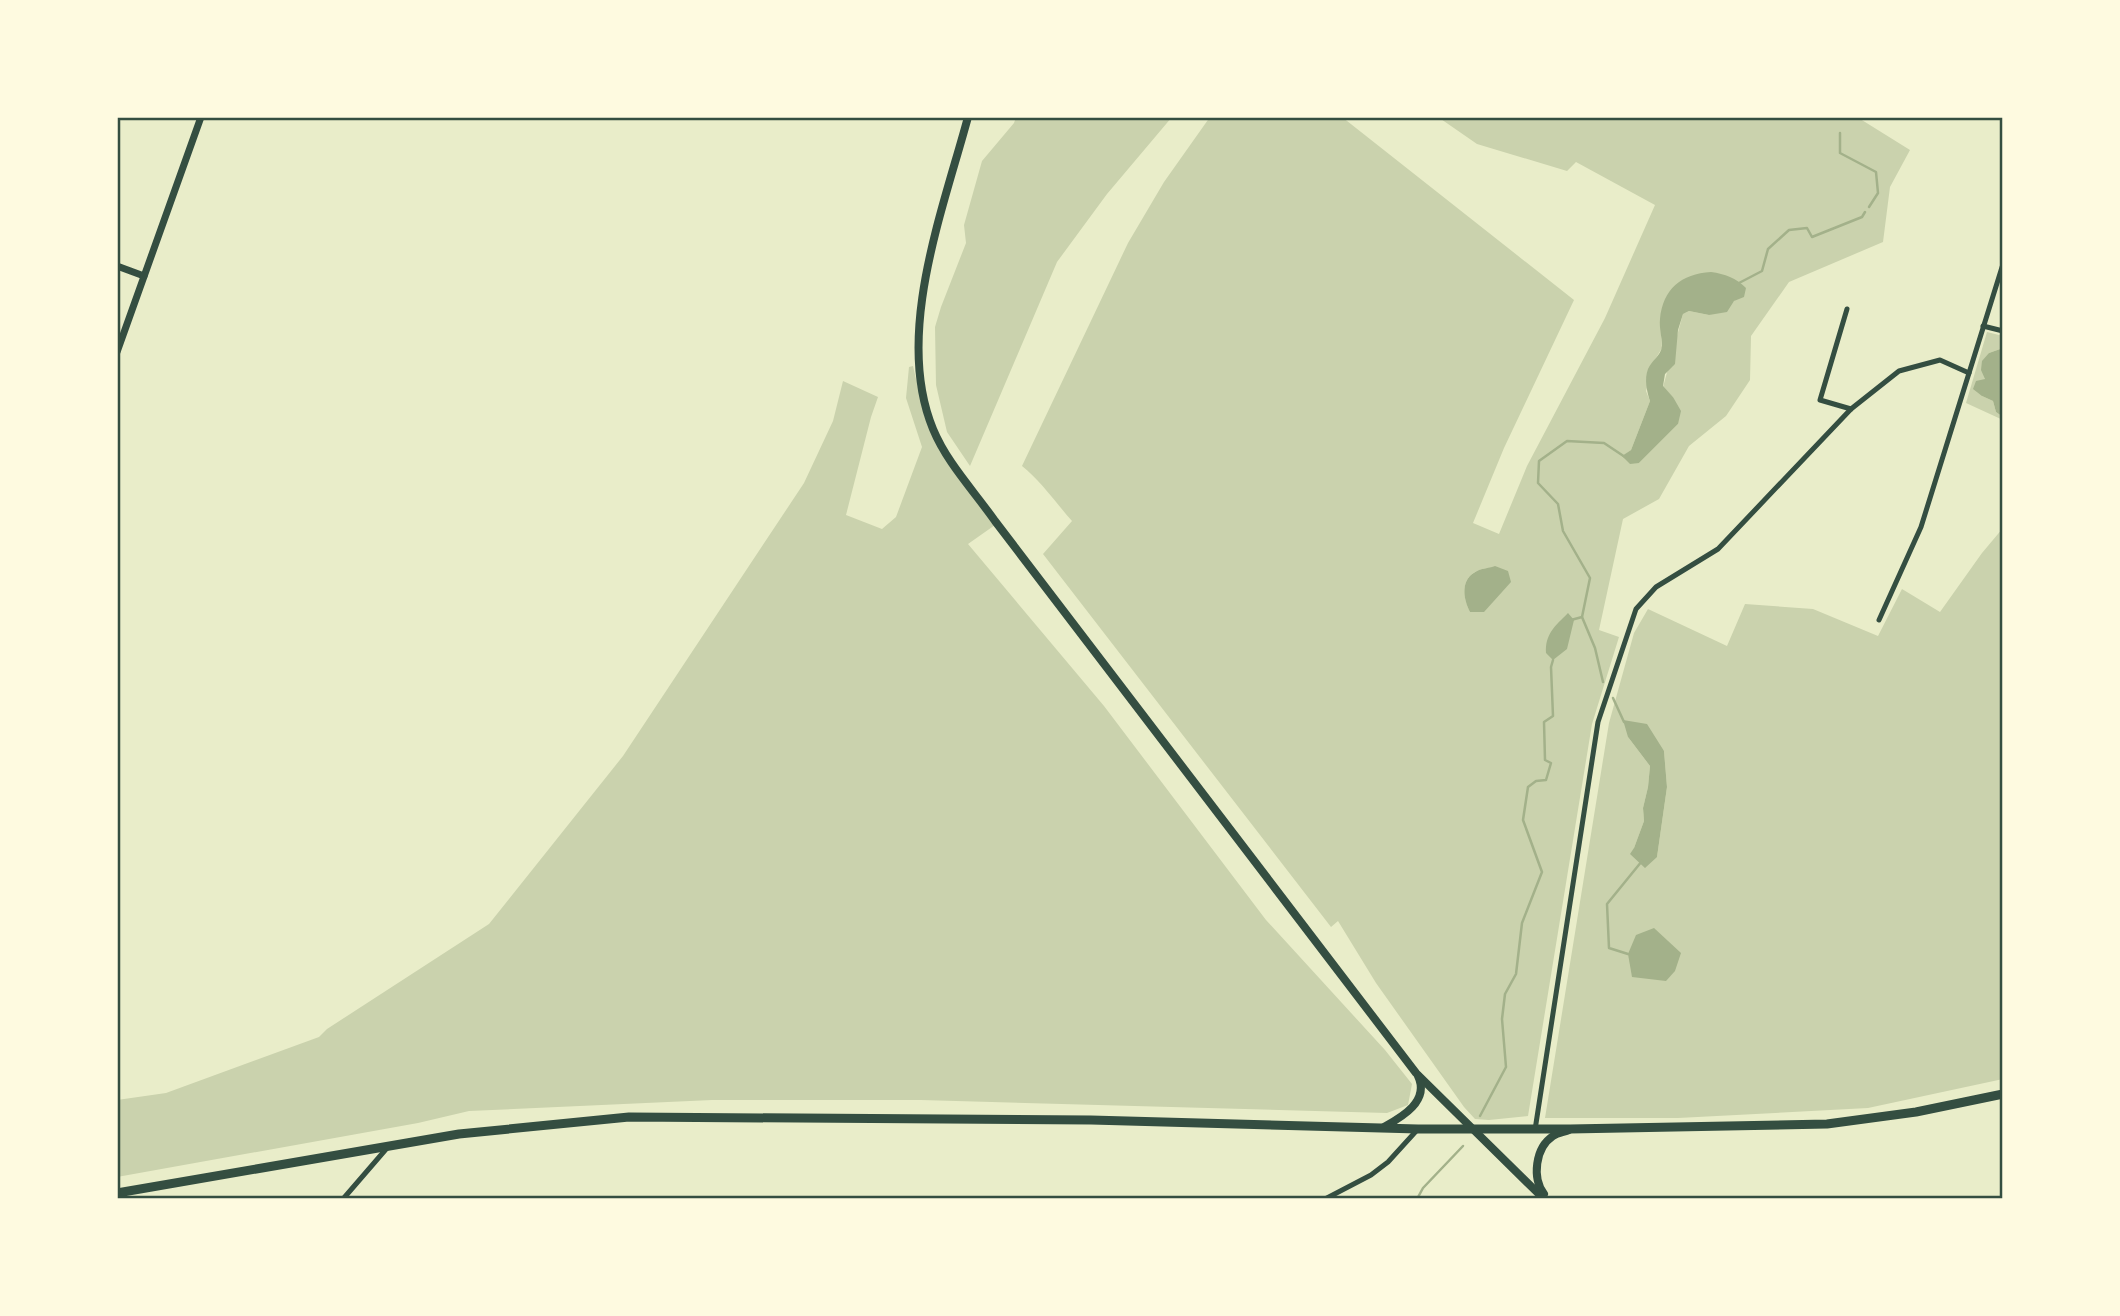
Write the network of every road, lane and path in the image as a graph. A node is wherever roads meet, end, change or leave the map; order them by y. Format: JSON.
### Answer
{"nodes":[{"id":1,"x":201,"y":117,"type":"edge"},
{"id":2,"x":968,"y":117,"type":"edge"},
{"id":3,"x":2003,"y":264,"type":"edge"},
{"id":4,"x":117,"y":266,"type":"edge"},
{"id":5,"x":144,"y":276,"type":"junction"},
{"id":6,"x":1847,"y":309,"type":"dead end"},
{"id":7,"x":1983,"y":326,"type":"junction"},
{"id":8,"x":2003,"y":331,"type":"edge"},
{"id":9,"x":117,"y":352,"type":"edge"},
{"id":10,"x":1969,"y":373,"type":"junction"},
{"id":11,"x":1851,"y":409,"type":"junction"},
{"id":12,"x":1879,"y":620,"type":"dead end"},
{"id":13,"x":1416,"y":1073,"type":"junction"},
{"id":14,"x":2003,"y":1094,"type":"edge"},
{"id":15,"x":1384,"y":1127,"type":"junction"},
{"id":16,"x":1418,"y":1129,"type":"junction"},
{"id":17,"x":1570,"y":1129,"type":"junction"},
{"id":18,"x":1472,"y":1130,"type":"junction"},
{"id":19,"x":1535,"y":1130,"type":"junction"},
{"id":20,"x":388,"y":1146,"type":"junction"},
{"id":21,"x":117,"y":1193,"type":"edge"},
{"id":22,"x":344,"y":1199,"type":"edge"},
{"id":23,"x":1325,"y":1199,"type":"edge"},
{"id":24,"x":1546,"y":1199,"type":"edge"}],
"edges":[{"from":1,"to":5,"type":"street"},
{"from":2,"to":13,"type":"main road"},
{"from":3,"to":7,"type":"street"},
{"from":4,"to":5,"type":"street"},
{"from":5,"to":9,"type":"street"},
{"from":6,"to":11,"type":"street"},
{"from":7,"to":8,"type":"street"},
{"from":7,"to":10,"type":"street"},
{"from":10,"to":11,"type":"street"},
{"from":10,"to":12,"type":"street"},
{"from":11,"to":19,"type":"street"},
{"from":13,"to":15,"type":"main road"},
{"from":13,"to":18,"type":"main road"},
{"from":14,"to":17,"type":"main road"},
{"from":15,"to":16,"type":"main road"},
{"from":15,"to":20,"type":"main road"},
{"from":16,"to":18,"type":"main road"},
{"from":16,"to":23,"type":"street"},
{"from":17,"to":19,"type":"main road"},
{"from":17,"to":24,"type":"main road"},
{"from":18,"to":19,"type":"main road"},
{"from":18,"to":24,"type":"main road"},
{"from":20,"to":21,"type":"main road"},
{"from":20,"to":22,"type":"street"}]}
